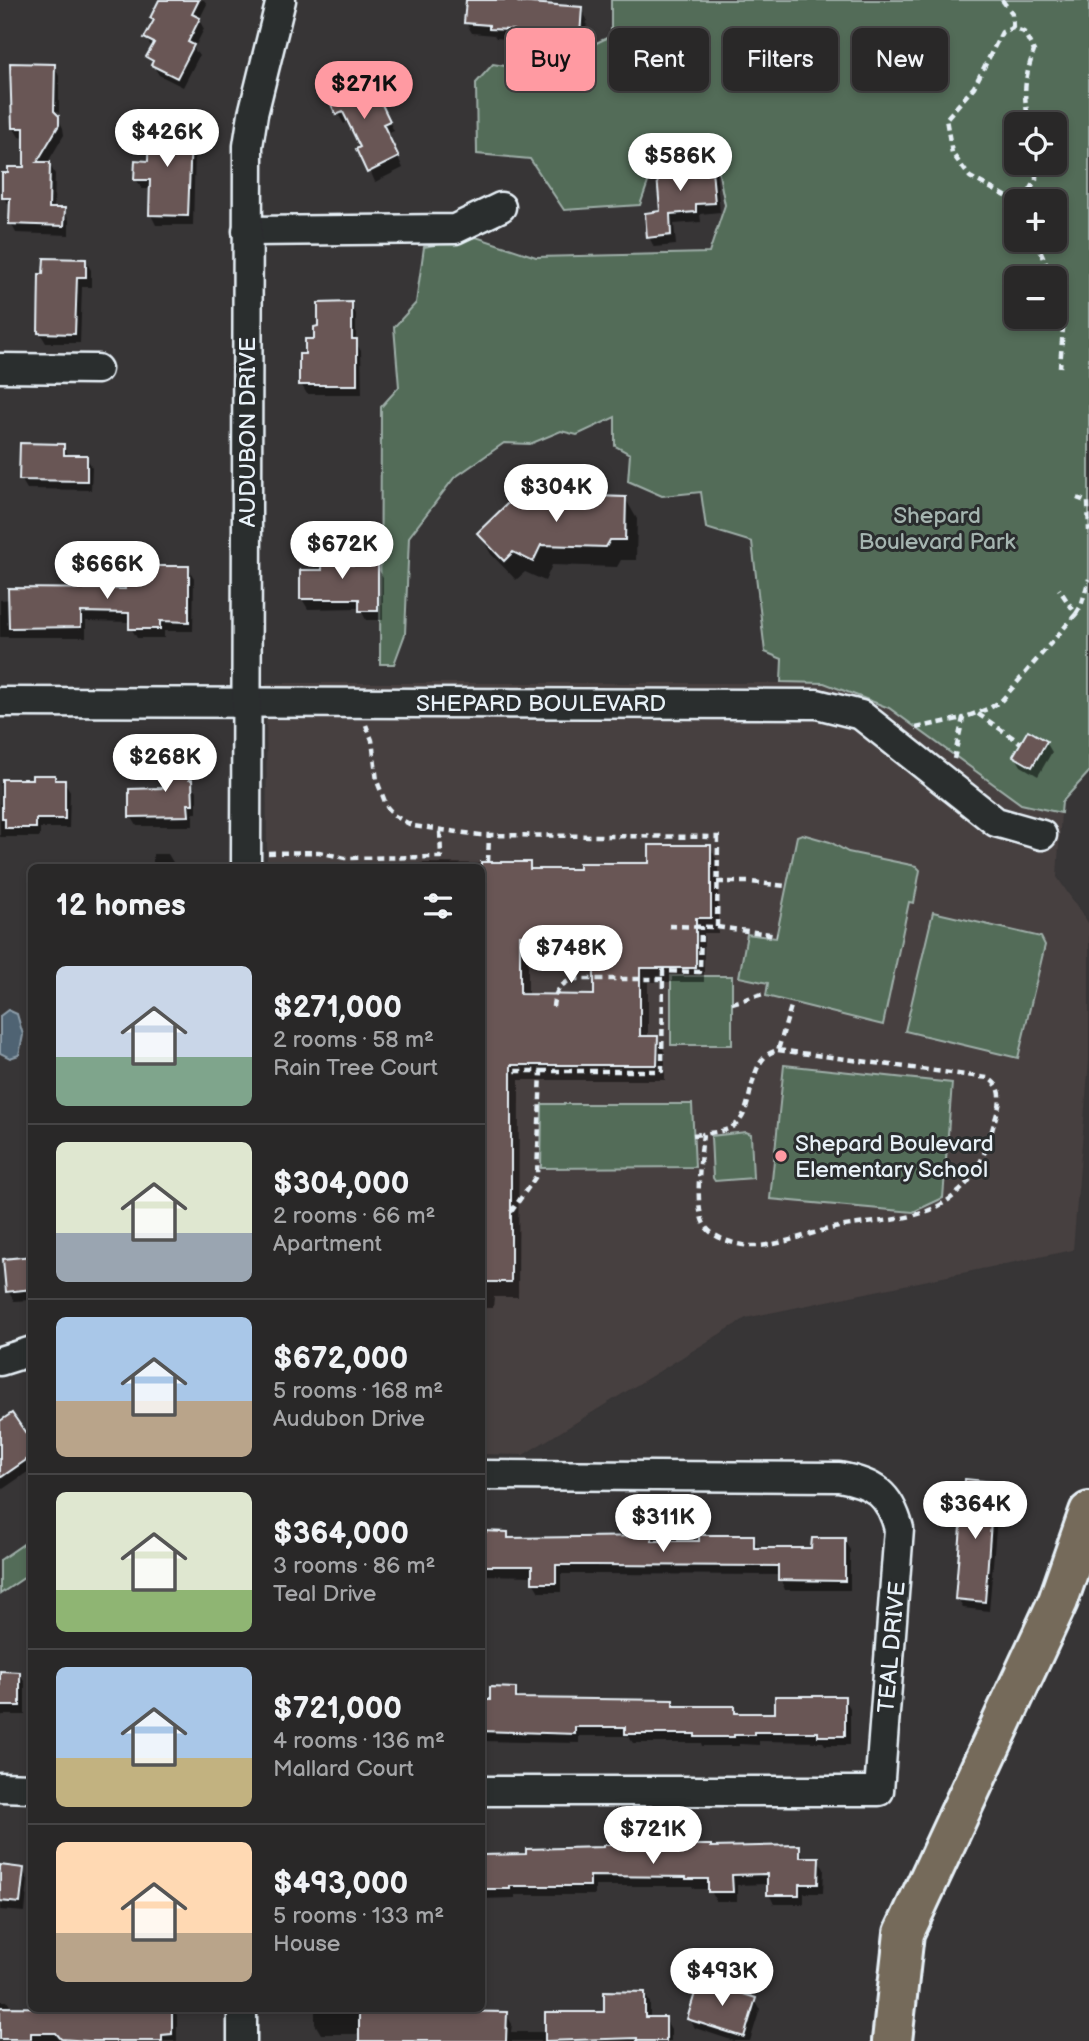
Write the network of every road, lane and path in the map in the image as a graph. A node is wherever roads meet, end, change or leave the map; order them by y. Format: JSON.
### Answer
{"nodes":[{"id":1,"x":281,"y":0,"type":"edge"},
{"id":2,"x":1002,"y":0,"type":"edge"},
{"id":3,"x":1013,"y":28,"type":"junction"},
{"id":4,"x":1026,"y":112,"type":"edge"},
{"id":5,"x":1004,"y":195,"type":"edge"},
{"id":6,"x":501,"y":207,"type":"dead end"},
{"id":7,"x":247,"y":231,"type":"junction"},
{"id":8,"x":1063,"y":329,"type":"edge"},
{"id":9,"x":1060,"y":367,"type":"dead end"},
{"id":10,"x":0,"y":368,"type":"edge"},
{"id":11,"x":97,"y":369,"type":"dead end"},
{"id":12,"x":1077,"y":498,"type":"dead end"},
{"id":13,"x":1089,"y":531,"type":"edge"},
{"id":14,"x":1089,"y":579,"type":"edge"},
{"id":15,"x":1059,"y":589,"type":"dead end"},
{"id":16,"x":1076,"y":614,"type":"junction"},
{"id":17,"x":0,"y":702,"type":"edge"},
{"id":18,"x":246,"y":702,"type":"junction"},
{"id":19,"x":978,"y":713,"type":"junction"},
{"id":20,"x":963,"y":718,"type":"junction"},
{"id":21,"x":373,"y":722,"type":"dead end"},
{"id":22,"x":886,"y":735,"type":"junction"},
{"id":23,"x":1021,"y":743,"type":"dead end"},
{"id":24,"x":948,"y":783,"type":"junction"},
{"id":25,"x":440,"y":830,"type":"junction"},
{"id":26,"x":489,"y":835,"type":"junction"},
{"id":27,"x":1042,"y":835,"type":"dead end"},
{"id":28,"x":257,"y":860,"type":"edge"},
{"id":29,"x":488,"y":862,"type":"dead end"},
{"id":30,"x":717,"y":882,"type":"junction"},
{"id":31,"x":786,"y":886,"type":"dead end"},
{"id":32,"x":668,"y":926,"type":"dead end"},
{"id":33,"x":701,"y":926,"type":"junction"},
{"id":34,"x":717,"y":927,"type":"junction"},
{"id":35,"x":777,"y":935,"type":"dead end"},
{"id":36,"x":663,"y":979,"type":"junction"},
{"id":37,"x":766,"y":993,"type":"dead end"},
{"id":38,"x":732,"y":1003,"type":"dead end"},
{"id":39,"x":792,"y":1003,"type":"dead end"},
{"id":40,"x":553,"y":1007,"type":"dead end"},
{"id":41,"x":778,"y":1050,"type":"junction"},
{"id":42,"x":511,"y":1070,"type":"dead end"},
{"id":43,"x":541,"y":1071,"type":"junction"},
{"id":44,"x":703,"y":1134,"type":"junction"},
{"id":45,"x":693,"y":1135,"type":"dead end"},
{"id":46,"x":511,"y":1212,"type":"dead end"},
{"id":47,"x":28,"y":1352,"type":"edge"},
{"id":48,"x":0,"y":1361,"type":"edge"},
{"id":49,"x":485,"y":1475,"type":"edge"},
{"id":50,"x":1089,"y":1511,"type":"edge"},
{"id":51,"x":0,"y":1787,"type":"edge"},
{"id":52,"x":28,"y":1788,"type":"edge"},
{"id":53,"x":485,"y":1791,"type":"edge"},
{"id":54,"x":242,"y":2012,"type":"edge"},
{"id":55,"x":242,"y":2041,"type":"edge"},
{"id":56,"x":891,"y":2041,"type":"edge"}],
"edges":[{"from":1,"to":7,"type":"street","name":"AUDUBON DRIVE"},
{"from":2,"to":3,"type":"path"},
{"from":3,"to":4,"type":"path"},
{"from":3,"to":5,"type":"path"},
{"from":6,"to":7,"type":"street"},
{"from":7,"to":18,"type":"street","name":"AUDUBON DRIVE"},
{"from":8,"to":9,"type":"path"},
{"from":10,"to":11,"type":"street"},
{"from":12,"to":13,"type":"path"},
{"from":14,"to":16,"type":"path"},
{"from":15,"to":16,"type":"path"},
{"from":16,"to":19,"type":"path"},
{"from":17,"to":18,"type":"street","name":"SHEPARD BOULEVARD"},
{"from":18,"to":22,"type":"street","name":"SHEPARD BOULEVARD"},
{"from":18,"to":28,"type":"street","name":"AUDUBON DRIVE"},
{"from":19,"to":20,"type":"path"},
{"from":19,"to":23,"type":"path"},
{"from":20,"to":22,"type":"path"},
{"from":20,"to":24,"type":"path"},
{"from":21,"to":25,"type":"path"},
{"from":22,"to":24,"type":"street","name":"SHEPARD BOULEVARD"},
{"from":24,"to":27,"type":"street","name":"SHEPARD BOULEVARD"},
{"from":25,"to":26,"type":"path"},
{"from":25,"to":28,"type":"path"},
{"from":26,"to":29,"type":"path"},
{"from":26,"to":30,"type":"path"},
{"from":30,"to":31,"type":"path"},
{"from":30,"to":34,"type":"path"},
{"from":32,"to":33,"type":"path"},
{"from":33,"to":34,"type":"path"},
{"from":33,"to":36,"type":"path"},
{"from":34,"to":35,"type":"path"},
{"from":36,"to":40,"type":"path"},
{"from":36,"to":43,"type":"path"},
{"from":37,"to":38,"type":"path"},
{"from":39,"to":41,"type":"path"},
{"from":41,"to":44,"type":"path"},
{"from":41,"to":44,"type":"path"},
{"from":42,"to":43,"type":"path"},
{"from":43,"to":46,"type":"path"},
{"from":44,"to":45,"type":"path"},
{"from":47,"to":48,"type":"street"},
{"from":49,"to":53,"type":"street","name":"TEAL DRIVE"},
{"from":50,"to":56,"type":"highway"},
{"from":51,"to":52,"type":"street"},
{"from":54,"to":55,"type":"street"}]}
